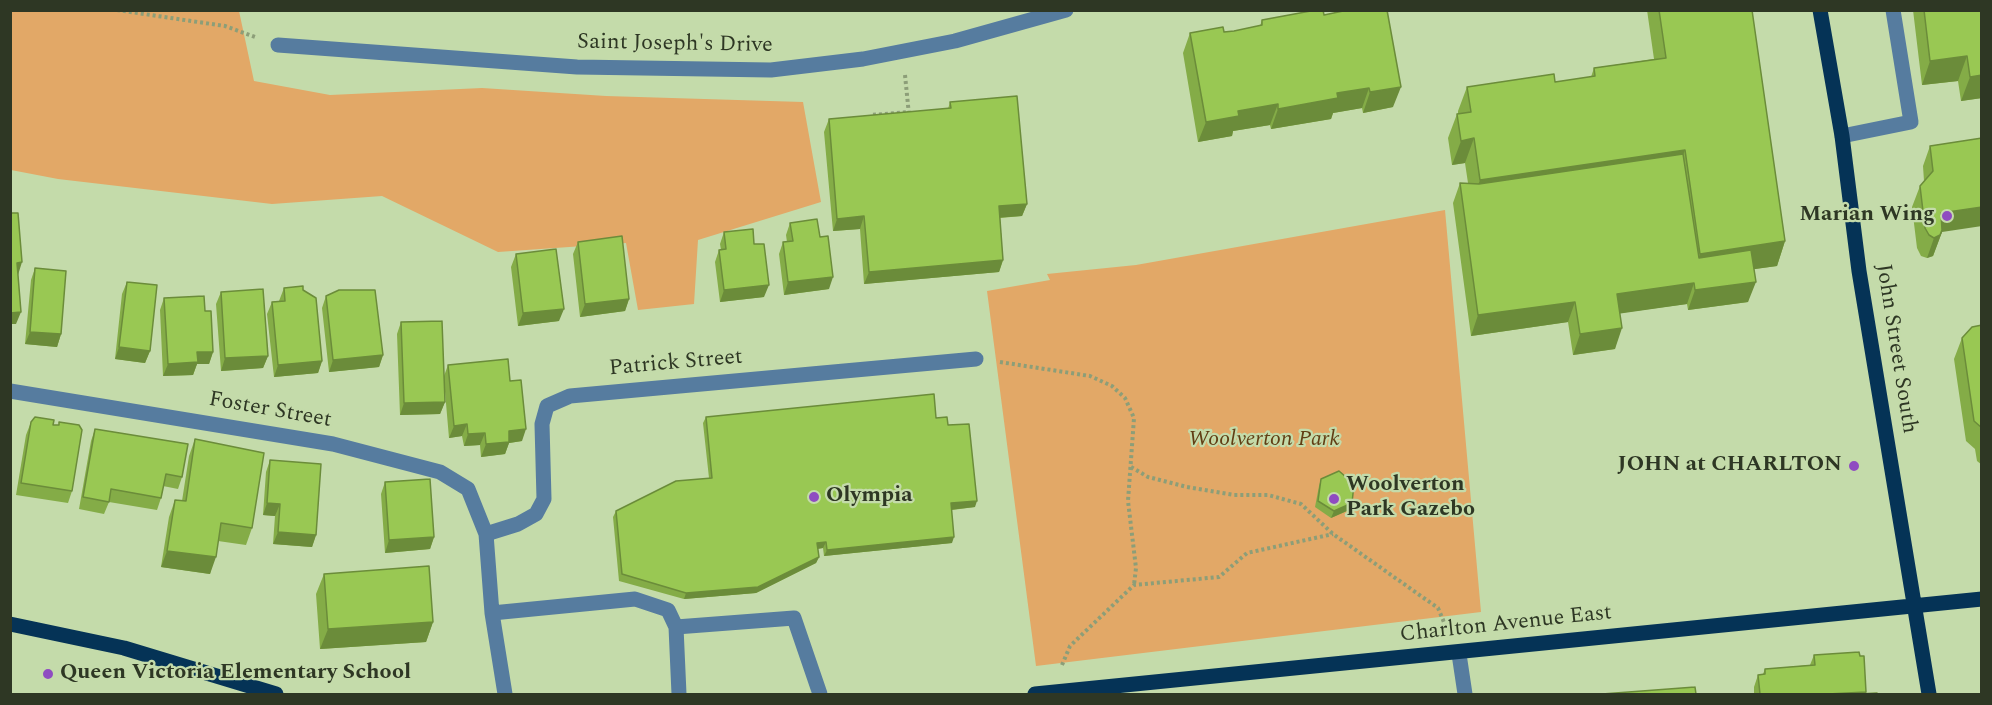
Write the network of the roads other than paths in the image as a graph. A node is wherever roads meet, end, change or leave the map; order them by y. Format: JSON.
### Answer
{"nodes":[{"id":1,"x":1066,"y":10,"type":"edge"},
{"id":2,"x":1820,"y":10,"type":"edge"},
{"id":3,"x":1893,"y":10,"type":"edge"},
{"id":4,"x":278,"y":45,"type":"road end"},
{"id":5,"x":1842,"y":136,"type":"junction"},
{"id":6,"x":976,"y":359,"type":"road end"},
{"id":7,"x":10,"y":391,"type":"edge"},
{"id":8,"x":486,"y":534,"type":"junction"},
{"id":9,"x":1982,"y":599,"type":"edge"},
{"id":10,"x":1914,"y":606,"type":"junction"},
{"id":11,"x":492,"y":613,"type":"junction"},
{"id":12,"x":10,"y":624,"type":"edge"},
{"id":13,"x":676,"y":627,"type":"junction"},
{"id":14,"x":1459,"y":654,"type":"junction"},
{"id":15,"x":276,"y":694,"type":"edge"},
{"id":16,"x":505,"y":694,"type":"edge"},
{"id":17,"x":679,"y":694,"type":"edge"},
{"id":18,"x":820,"y":694,"type":"edge"},
{"id":19,"x":1035,"y":694,"type":"edge"},
{"id":20,"x":1052,"y":694,"type":"edge"},
{"id":21,"x":1465,"y":694,"type":"edge"},
{"id":22,"x":1929,"y":694,"type":"edge"}],
"edges":[{"from":1,"to":4,"type":"street","name":"Saint Joseph's Drive"},
{"from":2,"to":5,"type":"main road","name":"John Street South"},
{"from":3,"to":5,"type":"street"},
{"from":5,"to":10,"type":"main road","name":"John Street South"},
{"from":6,"to":8,"type":"street","name":"Patrick Street"},
{"from":7,"to":8,"type":"street","name":"Foster Street"},
{"from":8,"to":11,"type":"street","name":"Foster Street"},
{"from":9,"to":10,"type":"main road","name":"Charlton Avenue East"},
{"from":10,"to":14,"type":"main road","name":"Charlton Avenue East"},
{"from":10,"to":22,"type":"main road","name":"John Street South"},
{"from":11,"to":13,"type":"street"},
{"from":11,"to":16,"type":"street","name":"Foster Street"},
{"from":12,"to":15,"type":"main road"},
{"from":13,"to":17,"type":"street"},
{"from":13,"to":18,"type":"street"},
{"from":14,"to":20,"type":"main road","name":"Charlton Avenue East"},
{"from":14,"to":21,"type":"street"},
{"from":19,"to":20,"type":"main road","name":"Charlton Avenue East"}]}
